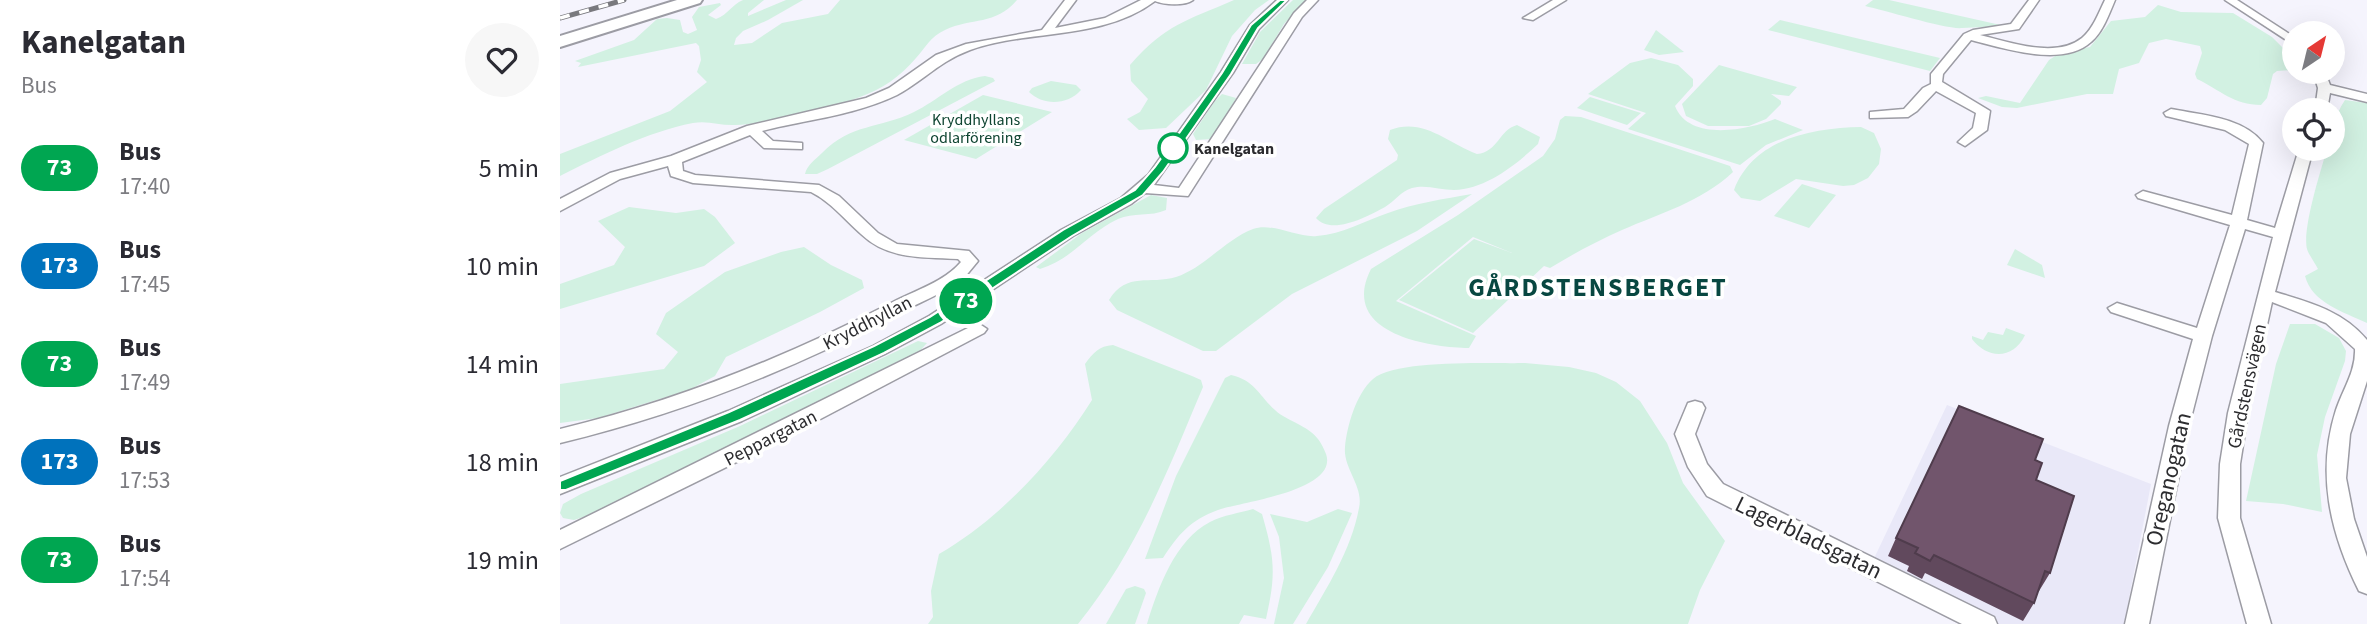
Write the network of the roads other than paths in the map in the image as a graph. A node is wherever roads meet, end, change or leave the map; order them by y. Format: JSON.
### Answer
{"nodes":[{"id":1,"x":678,"y":0,"type":"edge"},
{"id":2,"x":694,"y":0,"type":"edge"},
{"id":3,"x":1071,"y":0,"type":"edge"},
{"id":4,"x":1150,"y":0,"type":"edge"},
{"id":5,"x":1160,"y":0,"type":"edge"},
{"id":6,"x":1188,"y":0,"type":"edge"},
{"id":7,"x":1283,"y":0,"type":"edge"},
{"id":8,"x":1314,"y":0,"type":"edge"},
{"id":9,"x":1561,"y":0,"type":"edge"},
{"id":10,"x":2034,"y":0,"type":"edge"},
{"id":11,"x":2110,"y":0,"type":"edge"},
{"id":12,"x":2230,"y":0,"type":"edge"},
{"id":13,"x":1529,"y":18,"type":"dead end"},
{"id":14,"x":1046,"y":32,"type":"junction"},
{"id":15,"x":2282,"y":34,"type":"edge"},
{"id":16,"x":1968,"y":36,"type":"junction"},
{"id":17,"x":560,"y":40,"type":"edge"},
{"id":18,"x":2323,"y":84,"type":"edge"},
{"id":19,"x":1938,"y":86,"type":"junction"},
{"id":20,"x":2324,"y":88,"type":"junction"},
{"id":21,"x":2323,"y":98,"type":"edge"},
{"id":22,"x":2367,"y":98,"type":"edge"},
{"id":23,"x":2171,"y":113,"type":"dead end"},
{"id":24,"x":1875,"y":115,"type":"dead end"},
{"id":25,"x":752,"y":130,"type":"junction"},
{"id":26,"x":1965,"y":142,"type":"dead end"},
{"id":27,"x":797,"y":146,"type":"dead end"},
{"id":28,"x":675,"y":160,"type":"junction"},
{"id":29,"x":2302,"y":161,"type":"edge"},
{"id":30,"x":1144,"y":188,"type":"junction"},
{"id":31,"x":2143,"y":195,"type":"dead end"},
{"id":32,"x":560,"y":206,"type":"edge"},
{"id":33,"x":2239,"y":222,"type":"junction"},
{"id":34,"x":2280,"y":234,"type":"junction"},
{"id":35,"x":2266,"y":295,"type":"junction"},
{"id":36,"x":2117,"y":307,"type":"dead end"},
{"id":37,"x":978,"y":329,"type":"dead end"},
{"id":38,"x":2203,"y":336,"type":"junction"},
{"id":39,"x":1695,"y":408,"type":"dead end"},
{"id":40,"x":560,"y":436,"type":"edge"},
{"id":41,"x":560,"y":486,"type":"edge"},
{"id":42,"x":560,"y":540,"type":"edge"},
{"id":43,"x":2367,"y":584,"type":"edge"},
{"id":44,"x":1985,"y":624,"type":"edge"},
{"id":45,"x":2137,"y":624,"type":"edge"},
{"id":46,"x":2259,"y":624,"type":"edge"}],
"edges":[{"from":1,"to":17,"type":"highway"},
{"from":2,"to":17,"type":"highway"},
{"from":3,"to":14,"type":"street"},
{"from":4,"to":14,"type":"street"},
{"from":5,"to":6,"type":"street"},
{"from":7,"to":30,"type":"street"},
{"from":8,"to":30,"type":"street"},
{"from":9,"to":13,"type":"street"},
{"from":10,"to":16,"type":"street"},
{"from":11,"to":16,"type":"street"},
{"from":12,"to":15,"type":"street"},
{"from":14,"to":25,"type":"street"},
{"from":16,"to":19,"type":"street"},
{"from":18,"to":20,"type":"street"},
{"from":19,"to":24,"type":"street"},
{"from":19,"to":26,"type":"street"},
{"from":20,"to":21,"type":"street"},
{"from":20,"to":22,"type":"street"},
{"from":23,"to":33,"type":"street","name":"Oreganogatan"},
{"from":25,"to":27,"type":"street"},
{"from":25,"to":28,"type":"street"},
{"from":28,"to":32,"type":"street"},
{"from":28,"to":40,"type":"street","name":"Kryddhyllan"},
{"from":29,"to":34,"type":"street","name":"Gårdstensvägen"},
{"from":30,"to":41,"type":"street"},
{"from":31,"to":33,"type":"street"},
{"from":33,"to":34,"type":"street"},
{"from":33,"to":38,"type":"street","name":"Oreganogatan"},
{"from":34,"to":35,"type":"street","name":"Gårdstensvägen"},
{"from":35,"to":43,"type":"street"},
{"from":35,"to":46,"type":"street","name":"Gårdstensvägen"},
{"from":36,"to":38,"type":"street"},
{"from":37,"to":42,"type":"street","name":"Peppargatan"},
{"from":38,"to":45,"type":"street","name":"Oreganogatan"},
{"from":39,"to":44,"type":"street","name":"Lagerbladsgatan"}]}
